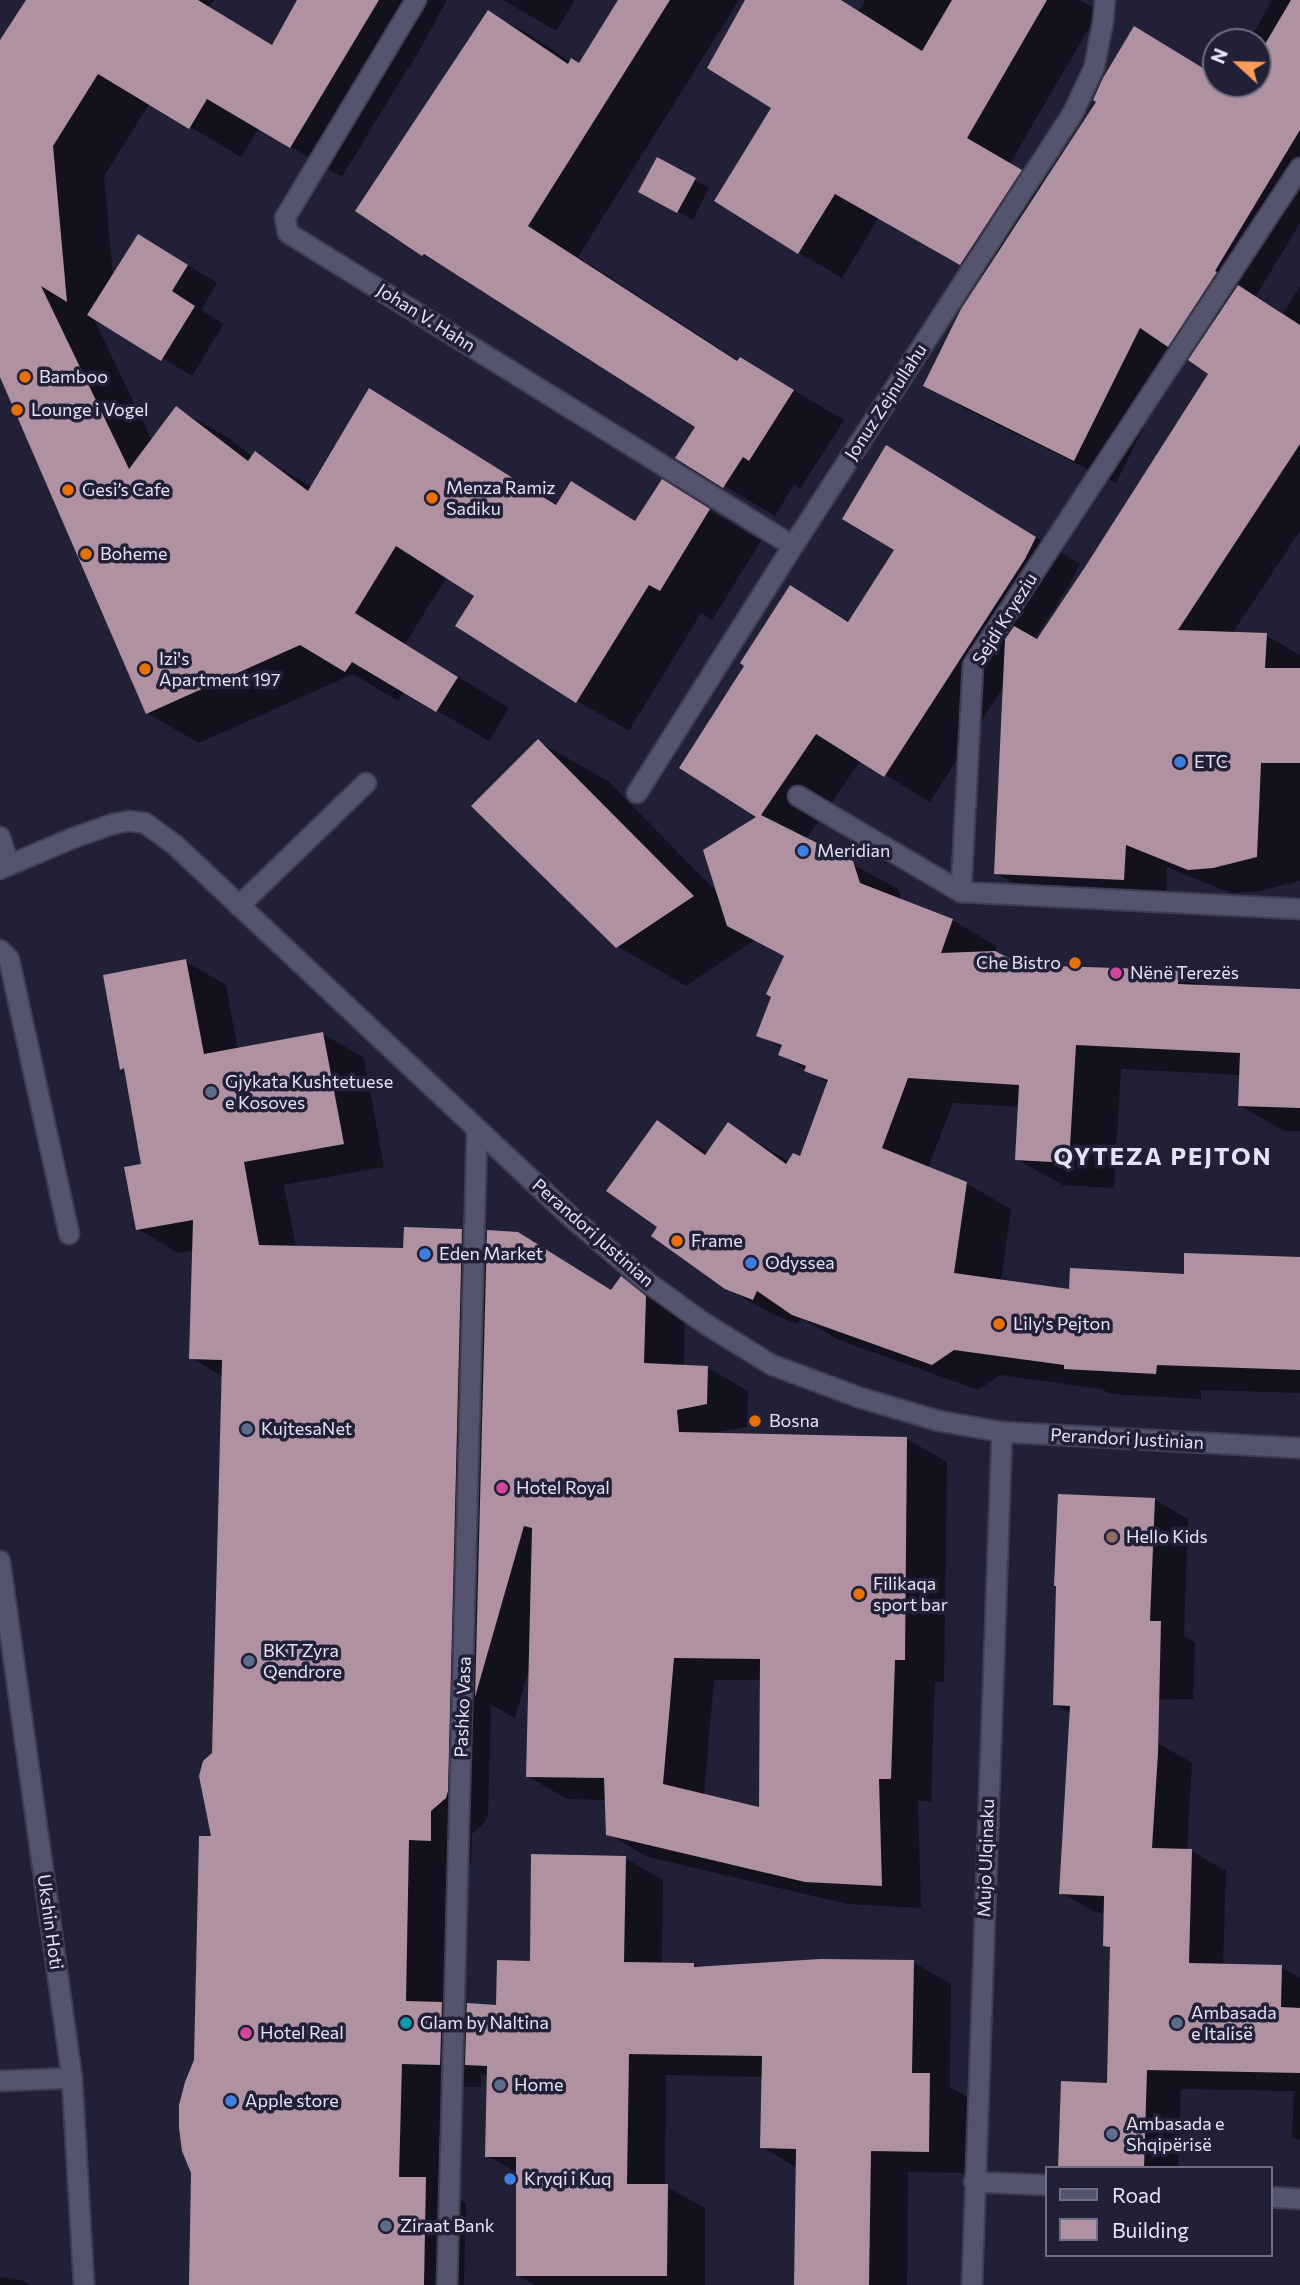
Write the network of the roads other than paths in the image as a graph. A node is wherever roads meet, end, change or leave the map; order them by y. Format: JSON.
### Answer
{"nodes":[{"id":1,"x":416,"y":0,"type":"edge"},
{"id":2,"x":1105,"y":0,"type":"edge"},
{"id":3,"x":1300,"y":168,"type":"edge"},
{"id":4,"x":793,"y":545,"type":"junction"},
{"id":5,"x":366,"y":783,"type":"dead end"},
{"id":6,"x":637,"y":793,"type":"dead end"},
{"id":7,"x":798,"y":796,"type":"dead end"},
{"id":8,"x":0,"y":837,"type":"edge"},
{"id":9,"x":5,"y":867,"type":"edge"},
{"id":10,"x":961,"y":892,"type":"junction"},
{"id":11,"x":239,"y":906,"type":"junction"},
{"id":12,"x":1300,"y":909,"type":"edge"},
{"id":13,"x":0,"y":950,"type":"edge"},
{"id":14,"x":477,"y":1129,"type":"junction"},
{"id":15,"x":69,"y":1234,"type":"dead end"},
{"id":16,"x":1002,"y":1432,"type":"junction"},
{"id":17,"x":1300,"y":1448,"type":"edge"},
{"id":18,"x":0,"y":1561,"type":"edge"},
{"id":19,"x":72,"y":2078,"type":"junction"},
{"id":20,"x":0,"y":2081,"type":"edge"},
{"id":21,"x":974,"y":2182,"type":"junction"},
{"id":22,"x":1044,"y":2185,"type":"edge"},
{"id":23,"x":1272,"y":2197,"type":"edge"},
{"id":24,"x":1300,"y":2199,"type":"edge"},
{"id":25,"x":85,"y":2285,"type":"edge"},
{"id":26,"x":447,"y":2285,"type":"edge"},
{"id":27,"x":972,"y":2285,"type":"edge"}],
"edges":[{"from":1,"to":4,"type":"street","name":"Johan V. Hahn"},
{"from":2,"to":4,"type":"street","name":"Jonuz Zejnullahu"},
{"from":3,"to":10,"type":"street","name":"Sejdi Kryeziu"},
{"from":4,"to":6,"type":"street","name":"Jonuz Zejnullahu"},
{"from":5,"to":11,"type":"street"},
{"from":7,"to":10,"type":"street"},
{"from":8,"to":9,"type":"street"},
{"from":9,"to":11,"type":"street","name":"Perandori Justinian"},
{"from":10,"to":12,"type":"street"},
{"from":11,"to":14,"type":"street","name":"Perandori Justinian"},
{"from":13,"to":15,"type":"street"},
{"from":14,"to":16,"type":"street","name":"Perandori Justinian"},
{"from":14,"to":26,"type":"street","name":"Pashko Vasa"},
{"from":16,"to":17,"type":"street","name":"Perandori Justinian"},
{"from":16,"to":21,"type":"street","name":"Mujo Ulqinaku"},
{"from":18,"to":19,"type":"street","name":"Ukshin Hoti"},
{"from":19,"to":20,"type":"street"},
{"from":19,"to":25,"type":"street","name":"Ukshin Hoti"},
{"from":21,"to":22,"type":"street"},
{"from":21,"to":27,"type":"street","name":"Mujo Ulqinaku"},
{"from":23,"to":24,"type":"street"}]}
